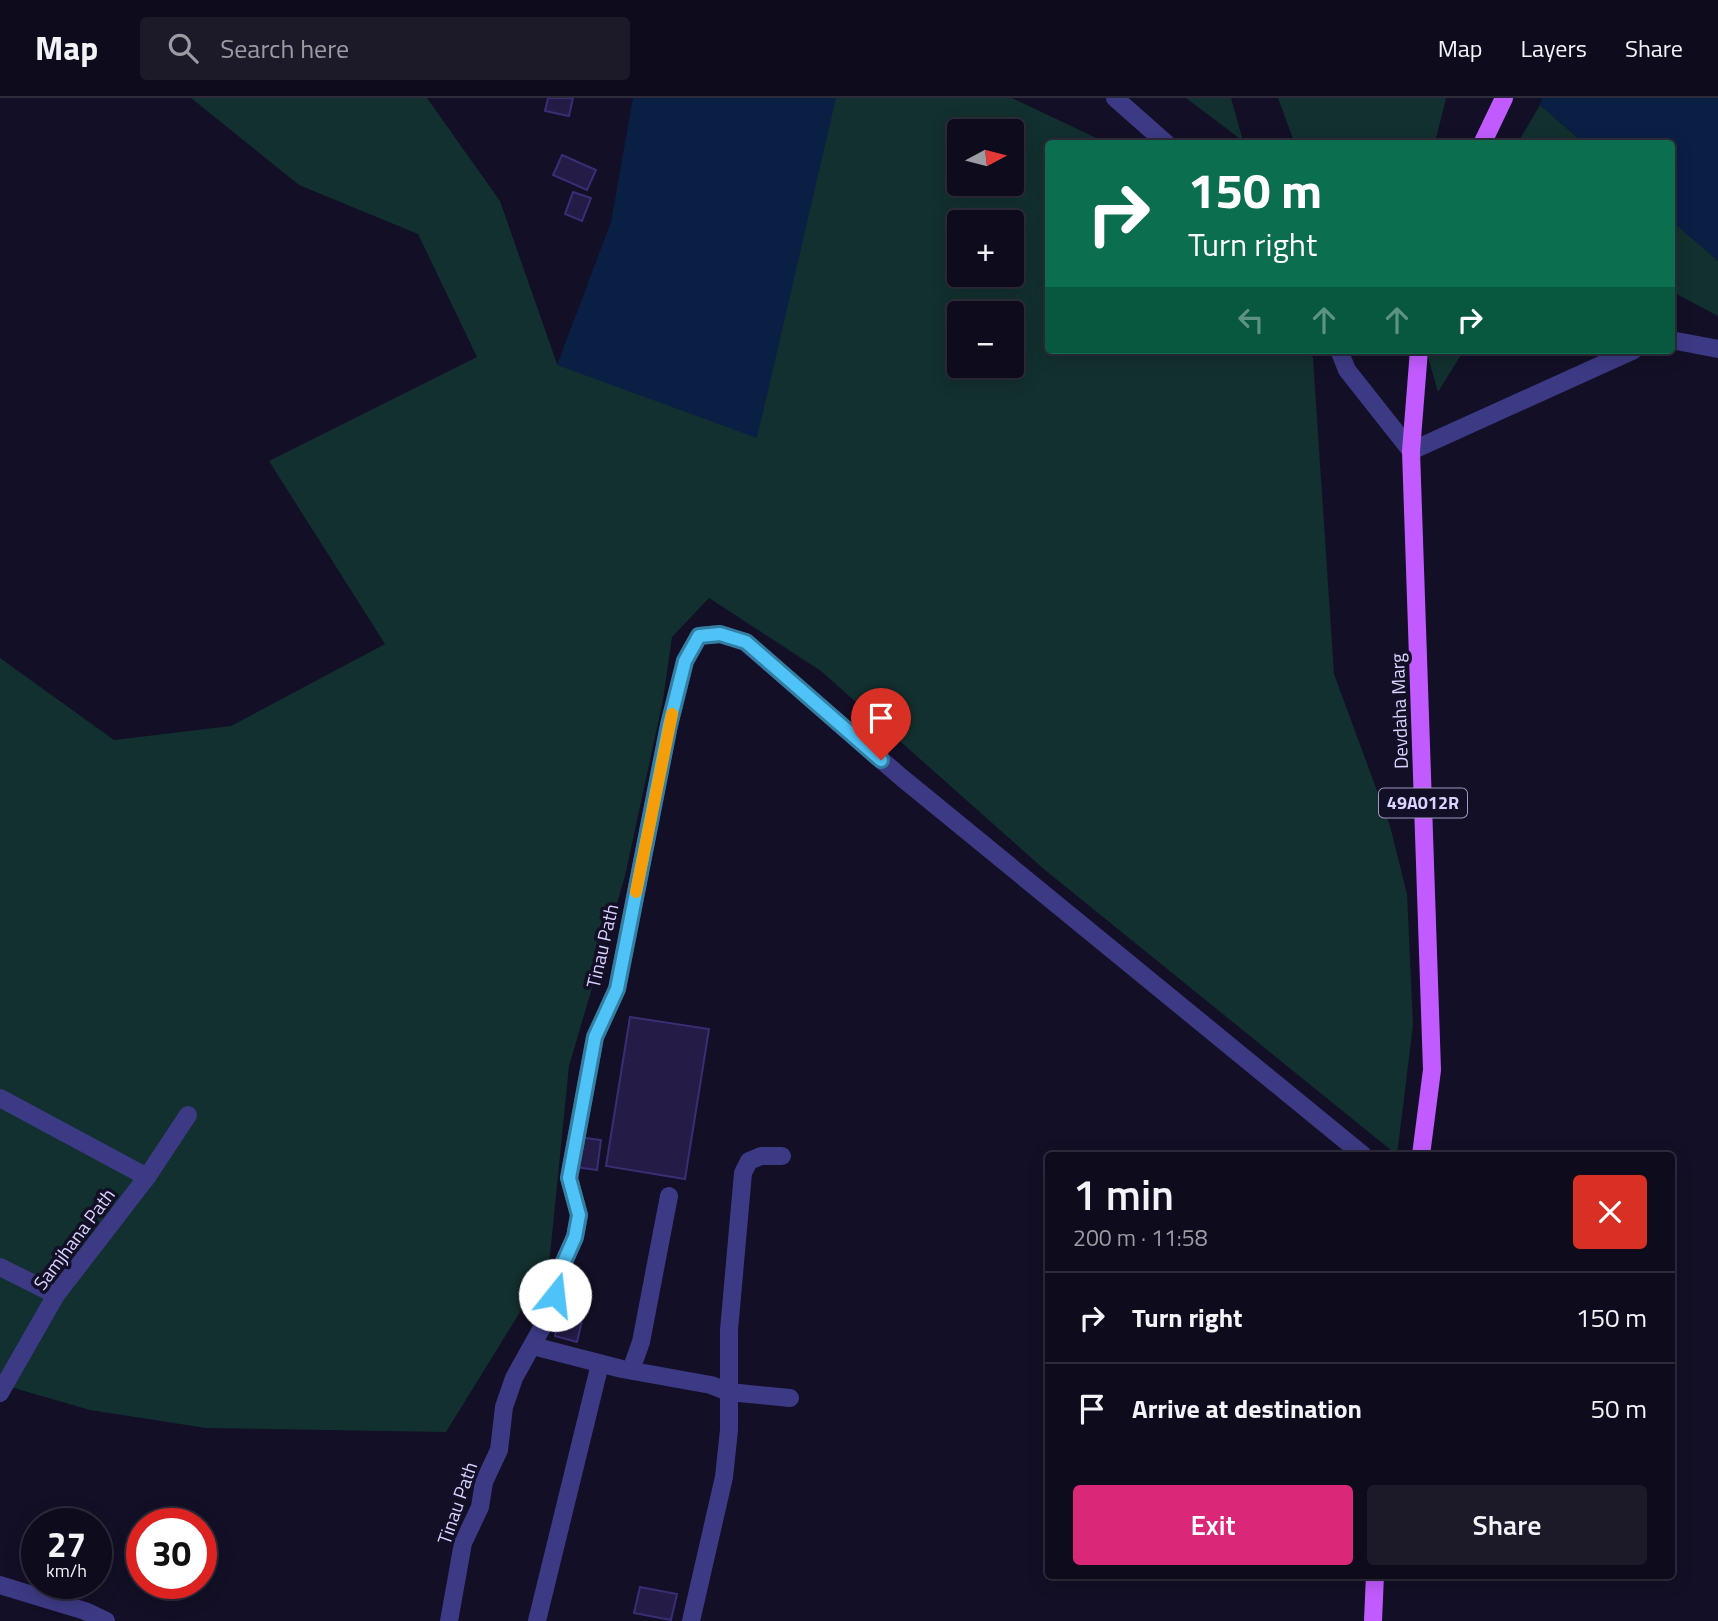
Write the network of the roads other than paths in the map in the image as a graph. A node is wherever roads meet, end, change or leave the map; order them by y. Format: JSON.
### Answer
{"nodes":[{"id":1,"x":1115,"y":98,"type":"edge"},
{"id":2,"x":1504,"y":98,"type":"edge"},
{"id":3,"x":1162,"y":140,"type":"edge"},
{"id":4,"x":1484,"y":140,"type":"edge"},
{"id":5,"x":1675,"y":341,"type":"edge"},
{"id":6,"x":1718,"y":349,"type":"edge"},
{"id":7,"x":1341,"y":354,"type":"edge"},
{"id":8,"x":1419,"y":354,"type":"edge"},
{"id":9,"x":1625,"y":354,"type":"edge"},
{"id":10,"x":1412,"y":451,"type":"junction"},
{"id":11,"x":0,"y":1098,"type":"edge"},
{"id":12,"x":188,"y":1115,"type":"dead end"},
{"id":13,"x":1359,"y":1152,"type":"edge"},
{"id":14,"x":1420,"y":1152,"type":"edge"},
{"id":15,"x":782,"y":1156,"type":"dead end"},
{"id":16,"x":147,"y":1177,"type":"junction"},
{"id":17,"x":669,"y":1196,"type":"dead end"},
{"id":18,"x":0,"y":1267,"type":"edge"},
{"id":19,"x":56,"y":1294,"type":"junction"},
{"id":20,"x":533,"y":1346,"type":"junction"},
{"id":21,"x":600,"y":1364,"type":"junction"},
{"id":22,"x":631,"y":1370,"type":"junction"},
{"id":23,"x":729,"y":1392,"type":"junction"},
{"id":24,"x":0,"y":1393,"type":"edge"},
{"id":25,"x":790,"y":1398,"type":"dead end"},
{"id":26,"x":1375,"y":1579,"type":"edge"},
{"id":27,"x":0,"y":1585,"type":"edge"},
{"id":28,"x":83,"y":1616,"type":"edge"},
{"id":29,"x":106,"y":1621,"type":"edge"},
{"id":30,"x":449,"y":1621,"type":"edge"},
{"id":31,"x":537,"y":1621,"type":"edge"},
{"id":32,"x":691,"y":1621,"type":"edge"},
{"id":33,"x":1373,"y":1621,"type":"edge"}],
"edges":[{"from":1,"to":3,"type":"street"},
{"from":2,"to":4,"type":"main road"},
{"from":5,"to":6,"type":"street"},
{"from":7,"to":10,"type":"street"},
{"from":8,"to":10,"type":"main road","name":"Devdaha Marg","number":"49A012R"},
{"from":9,"to":10,"type":"street"},
{"from":10,"to":14,"type":"main road","name":"Devdaha Marg","number":"49A012R"},
{"from":11,"to":16,"type":"street"},
{"from":12,"to":16,"type":"street","name":"Samjhana Path"},
{"from":13,"to":20,"type":"street","name":"Tinau Path"},
{"from":15,"to":23,"type":"street"},
{"from":16,"to":19,"type":"street","name":"Samjhana Path"},
{"from":17,"to":22,"type":"street"},
{"from":18,"to":19,"type":"street"},
{"from":19,"to":24,"type":"street","name":"Samjhana Path"},
{"from":20,"to":21,"type":"street"},
{"from":20,"to":30,"type":"street","name":"Tinau Path"},
{"from":21,"to":22,"type":"street"},
{"from":21,"to":31,"type":"street"},
{"from":22,"to":23,"type":"street"},
{"from":23,"to":25,"type":"street"},
{"from":23,"to":32,"type":"street"},
{"from":26,"to":33,"type":"main road"},
{"from":27,"to":28,"type":"street"},
{"from":28,"to":29,"type":"street"}]}
